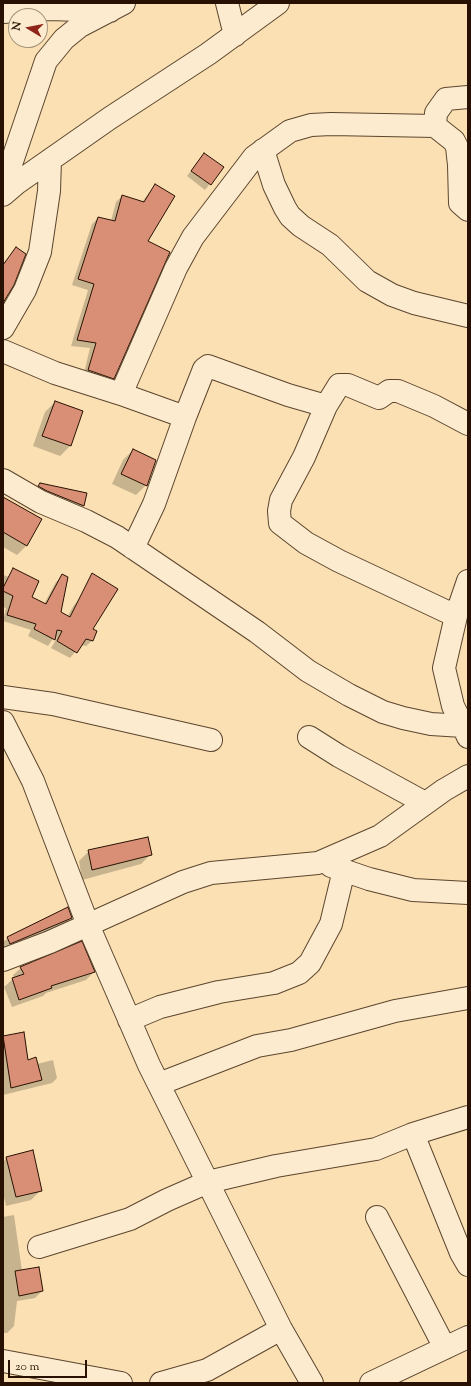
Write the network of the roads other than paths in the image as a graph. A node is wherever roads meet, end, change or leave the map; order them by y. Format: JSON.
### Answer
{"nodes":[{"id":1,"x":227,"y":3,"type":"edge"},
{"id":2,"x":278,"y":3,"type":"edge"},
{"id":3,"x":118,"y":7,"type":"edge"},
{"id":4,"x":3,"y":12,"type":"edge"},
{"id":5,"x":235,"y":35,"type":"junction"},
{"id":6,"x":468,"y":97,"type":"edge"},
{"id":7,"x":435,"y":126,"type":"junction"},
{"id":8,"x":263,"y":150,"type":"junction"},
{"id":9,"x":50,"y":160,"type":"junction"},
{"id":10,"x":3,"y":188,"type":"edge"},
{"id":11,"x":3,"y":195,"type":"edge"},
{"id":12,"x":468,"y":210,"type":"edge"},
{"id":13,"x":468,"y":316,"type":"edge"},
{"id":14,"x":3,"y":328,"type":"edge"},
{"id":15,"x":3,"y":351,"type":"edge"},
{"id":16,"x":121,"y":394,"type":"junction"},
{"id":17,"x":326,"y":406,"type":"junction"},
{"id":18,"x":185,"y":418,"type":"junction"},
{"id":19,"x":468,"y":424,"type":"edge"},
{"id":20,"x":3,"y":480,"type":"edge"},
{"id":21,"x":134,"y":548,"type":"junction"},
{"id":22,"x":468,"y":581,"type":"edge"},
{"id":23,"x":456,"y":616,"type":"junction"},
{"id":24,"x":3,"y":696,"type":"edge"},
{"id":25,"x":3,"y":722,"type":"edge"},
{"id":26,"x":465,"y":732,"type":"edge"},
{"id":27,"x":309,"y":737,"type":"dead end"},
{"id":28,"x":211,"y":740,"type":"dead end"},
{"id":29,"x":468,"y":776,"type":"edge"},
{"id":30,"x":425,"y":803,"type":"junction"},
{"id":31,"x":318,"y":863,"type":"junction"},
{"id":32,"x":344,"y":870,"type":"junction"},
{"id":33,"x":468,"y":893,"type":"edge"},
{"id":34,"x":88,"y":925,"type":"junction"},
{"id":35,"x":5,"y":952,"type":"edge"},
{"id":36,"x":468,"y":998,"type":"edge"},
{"id":37,"x":129,"y":1020,"type":"junction"},
{"id":38,"x":159,"y":1084,"type":"junction"},
{"id":39,"x":468,"y":1117,"type":"edge"},
{"id":40,"x":413,"y":1134,"type":"junction"},
{"id":41,"x":208,"y":1182,"type":"junction"},
{"id":42,"x":377,"y":1217,"type":"dead end"},
{"id":43,"x":40,"y":1248,"type":"dead end"},
{"id":44,"x":468,"y":1266,"type":"edge"},
{"id":45,"x":281,"y":1328,"type":"junction"},
{"id":46,"x":468,"y":1337,"type":"edge"},
{"id":47,"x":446,"y":1348,"type":"junction"},
{"id":48,"x":3,"y":1361,"type":"edge"},
{"id":49,"x":210,"y":1377,"type":"edge"},
{"id":50,"x":77,"y":1379,"type":"edge"},
{"id":51,"x":121,"y":1383,"type":"edge"},
{"id":52,"x":161,"y":1383,"type":"edge"},
{"id":53,"x":312,"y":1383,"type":"edge"},
{"id":54,"x":370,"y":1383,"type":"edge"}],
"edges":[{"from":1,"to":5,"type":"street"},
{"from":2,"to":5,"type":"street"},
{"from":3,"to":4,"type":"street"},
{"from":3,"to":10,"type":"street"},
{"from":5,"to":9,"type":"street"},
{"from":6,"to":7,"type":"street"},
{"from":7,"to":8,"type":"street"},
{"from":7,"to":12,"type":"street"},
{"from":8,"to":13,"type":"street"},
{"from":8,"to":16,"type":"street"},
{"from":9,"to":11,"type":"street"},
{"from":9,"to":14,"type":"street"},
{"from":15,"to":16,"type":"street"},
{"from":16,"to":18,"type":"street"},
{"from":17,"to":18,"type":"street"},
{"from":17,"to":19,"type":"street"},
{"from":17,"to":23,"type":"street"},
{"from":18,"to":21,"type":"street"},
{"from":20,"to":21,"type":"street"},
{"from":21,"to":26,"type":"street"},
{"from":22,"to":23,"type":"street"},
{"from":23,"to":26,"type":"street"},
{"from":24,"to":28,"type":"street"},
{"from":25,"to":34,"type":"street"},
{"from":27,"to":30,"type":"street"},
{"from":29,"to":30,"type":"street"},
{"from":30,"to":31,"type":"street"},
{"from":31,"to":32,"type":"street"},
{"from":31,"to":34,"type":"street"},
{"from":32,"to":33,"type":"street"},
{"from":32,"to":37,"type":"street"},
{"from":34,"to":35,"type":"street"},
{"from":34,"to":37,"type":"street"},
{"from":36,"to":38,"type":"street"},
{"from":37,"to":38,"type":"street"},
{"from":38,"to":41,"type":"street"},
{"from":39,"to":40,"type":"street"},
{"from":40,"to":41,"type":"street"},
{"from":40,"to":44,"type":"street"},
{"from":41,"to":43,"type":"street"},
{"from":41,"to":45,"type":"street"},
{"from":42,"to":47,"type":"street"},
{"from":45,"to":49,"type":"street"},
{"from":45,"to":53,"type":"street"},
{"from":46,"to":47,"type":"street"},
{"from":47,"to":54,"type":"street"},
{"from":48,"to":50,"type":"street"},
{"from":49,"to":52,"type":"street"},
{"from":50,"to":51,"type":"street"}]}
